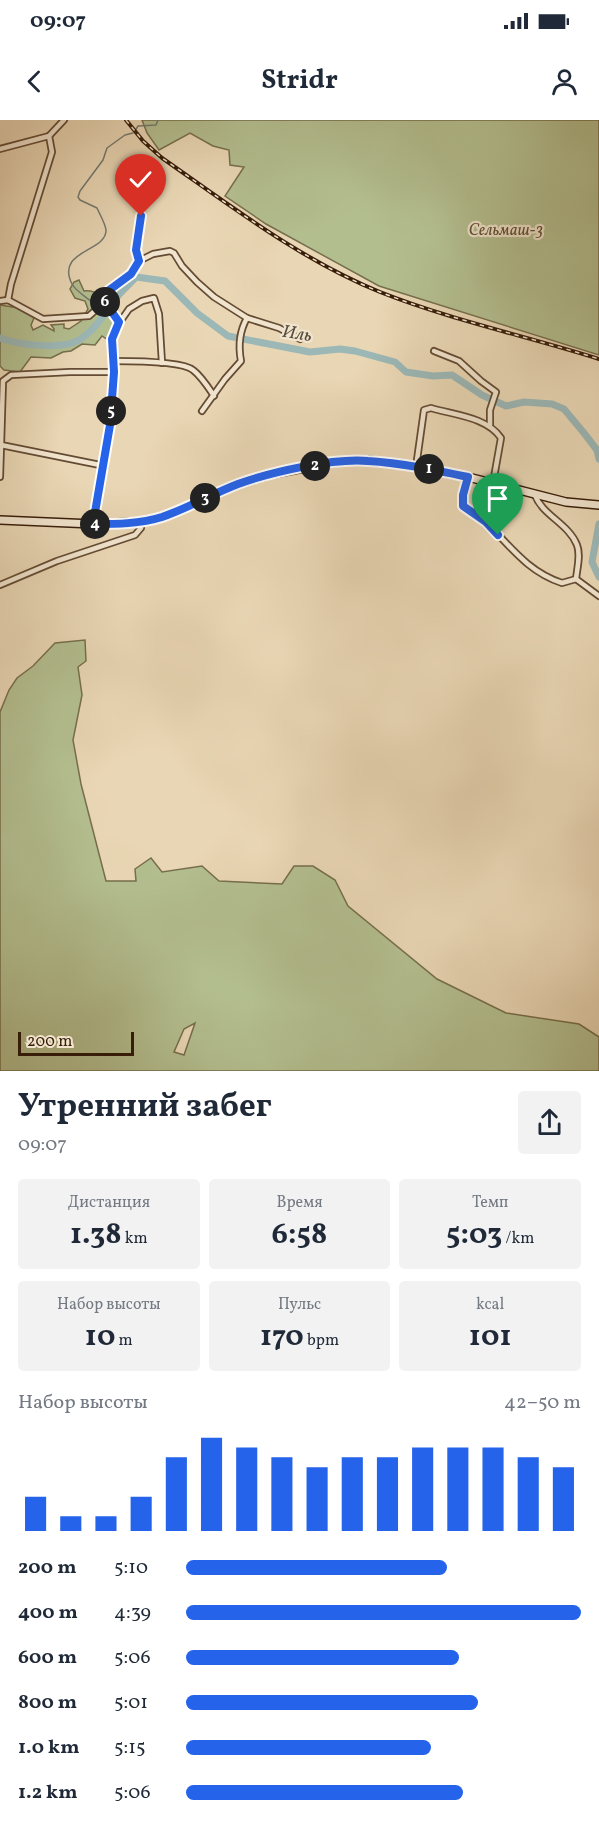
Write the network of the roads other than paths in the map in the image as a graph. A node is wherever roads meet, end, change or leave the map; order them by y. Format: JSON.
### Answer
{"nodes":[{"id":1,"x":64,"y":120,"type":"edge"},
{"id":2,"x":49,"y":136,"type":"junction"},
{"id":3,"x":0,"y":139,"type":"edge"},
{"id":4,"x":2,"y":148,"type":"edge"},
{"id":5,"x":141,"y":216,"type":"dead end"},
{"id":6,"x":139,"y":261,"type":"junction"},
{"id":7,"x":8,"y":300,"type":"junction"},
{"id":8,"x":0,"y":301,"type":"edge"},
{"id":9,"x":104,"y":301,"type":"junction"},
{"id":10,"x":247,"y":318,"type":"junction"},
{"id":11,"x":119,"y":322,"type":"junction"},
{"id":12,"x":300,"y":339,"type":"dead end"},
{"id":13,"x":434,"y":351,"type":"dead end"},
{"id":14,"x":113,"y":361,"type":"junction"},
{"id":15,"x":162,"y":363,"type":"junction"},
{"id":16,"x":114,"y":372,"type":"junction"},
{"id":17,"x":214,"y":396,"type":"junction"},
{"id":18,"x":202,"y":411,"type":"dead end"},
{"id":19,"x":490,"y":425,"type":"junction"},
{"id":20,"x":1,"y":445,"type":"edge"},
{"id":21,"x":105,"y":466,"type":"junction"},
{"id":22,"x":416,"y":467,"type":"junction"},
{"id":23,"x":0,"y":477,"type":"edge"},
{"id":24,"x":468,"y":477,"type":"junction"},
{"id":25,"x":493,"y":483,"type":"junction"},
{"id":26,"x":535,"y":495,"type":"junction"},
{"id":27,"x":599,"y":505,"type":"edge"},
{"id":28,"x":0,"y":520,"type":"edge"},
{"id":29,"x":141,"y":522,"type":"junction"},
{"id":30,"x":93,"y":524,"type":"junction"},
{"id":31,"x":576,"y":579,"type":"junction"},
{"id":32,"x":0,"y":585,"type":"edge"},
{"id":33,"x":599,"y":596,"type":"edge"}],
"edges":[{"from":1,"to":2,"type":"street"},
{"from":2,"to":4,"type":"street"},
{"from":2,"to":7,"type":"street"},
{"from":3,"to":4,"type":"street"},
{"from":5,"to":6,"type":"street"},
{"from":6,"to":9,"type":"street"},
{"from":6,"to":10,"type":"street"},
{"from":7,"to":8,"type":"street"},
{"from":7,"to":9,"type":"street"},
{"from":9,"to":11,"type":"street"},
{"from":10,"to":12,"type":"street"},
{"from":10,"to":17,"type":"street"},
{"from":11,"to":14,"type":"street"},
{"from":11,"to":15,"type":"street"},
{"from":13,"to":19,"type":"street"},
{"from":14,"to":15,"type":"street"},
{"from":14,"to":16,"type":"street"},
{"from":15,"to":17,"type":"street"},
{"from":16,"to":20,"type":"street"},
{"from":16,"to":21,"type":"street"},
{"from":17,"to":18,"type":"street"},
{"from":19,"to":22,"type":"street"},
{"from":19,"to":25,"type":"street"},
{"from":20,"to":21,"type":"street"},
{"from":20,"to":23,"type":"street"},
{"from":21,"to":30,"type":"street"},
{"from":22,"to":24,"type":"street"},
{"from":22,"to":29,"type":"street"},
{"from":24,"to":25,"type":"street"},
{"from":24,"to":31,"type":"street"},
{"from":25,"to":26,"type":"street"},
{"from":26,"to":27,"type":"street"},
{"from":26,"to":31,"type":"street"},
{"from":28,"to":30,"type":"street"},
{"from":29,"to":30,"type":"street"},
{"from":29,"to":32,"type":"street"},
{"from":31,"to":33,"type":"street"}]}
